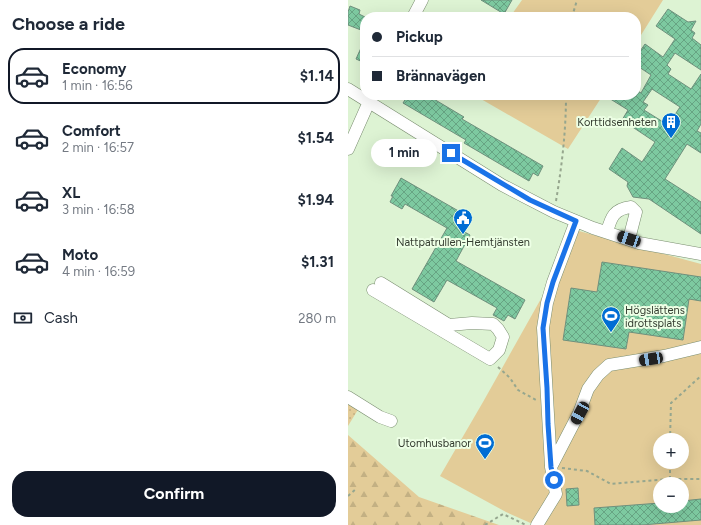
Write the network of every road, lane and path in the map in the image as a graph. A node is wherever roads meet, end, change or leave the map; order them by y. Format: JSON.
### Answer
{"nodes":[{"id":1,"x":422,"y":0,"type":"edge"},
{"id":2,"x":577,"y":0,"type":"edge"},
{"id":3,"x":415,"y":12,"type":"edge"},
{"id":4,"x":573,"y":12,"type":"edge"},
{"id":5,"x":348,"y":89,"type":"edge"},
{"id":6,"x":360,"y":94,"type":"edge"},
{"id":7,"x":370,"y":100,"type":"edge"},
{"id":8,"x":372,"y":100,"type":"edge"},
{"id":9,"x":566,"y":100,"type":"edge"},
{"id":10,"x":348,"y":149,"type":"edge"},
{"id":11,"x":551,"y":202,"type":"dead end"},
{"id":12,"x":576,"y":221,"type":"junction"},
{"id":13,"x":607,"y":232,"type":"junction"},
{"id":14,"x":629,"y":239,"type":"junction"},
{"id":15,"x":701,"y":254,"type":"edge"},
{"id":16,"x":701,"y":347,"type":"edge"},
{"id":17,"x":490,"y":359,"type":"junction"},
{"id":18,"x":701,"y":376,"type":"edge"},
{"id":19,"x":348,"y":397,"type":"edge"},
{"id":20,"x":548,"y":407,"type":"junction"},
{"id":21,"x":391,"y":421,"type":"dead end"},
{"id":22,"x":670,"y":433,"type":"edge"},
{"id":23,"x":551,"y":467,"type":"junction"},
{"id":24,"x":689,"y":479,"type":"edge"},
{"id":25,"x":701,"y":479,"type":"edge"},
{"id":26,"x":653,"y":480,"type":"edge"},
{"id":27,"x":356,"y":489,"type":"dead end"},
{"id":28,"x":348,"y":496,"type":"edge"},
{"id":29,"x":484,"y":525,"type":"edge"},
{"id":30,"x":527,"y":525,"type":"edge"},
{"id":31,"x":537,"y":525,"type":"edge"}],
"edges":[{"from":1,"to":3,"type":"street"},
{"from":2,"to":4,"type":"path"},
{"from":5,"to":6,"type":"street"},
{"from":7,"to":10,"type":"street"},
{"from":8,"to":12,"type":"street"},
{"from":9,"to":11,"type":"path"},
{"from":12,"to":13,"type":"street"},
{"from":12,"to":20,"type":"street"},
{"from":13,"to":14,"type":"street"},
{"from":13,"to":14,"type":"street"},
{"from":14,"to":15,"type":"street"},
{"from":16,"to":23,"type":"street"},
{"from":17,"to":17,"type":"street"},
{"from":17,"to":20,"type":"path"},
{"from":18,"to":22,"type":"path"},
{"from":19,"to":21,"type":"street"},
{"from":20,"to":23,"type":"street"},
{"from":23,"to":26,"type":"path"},
{"from":23,"to":31,"type":"street"},
{"from":24,"to":25,"type":"path"},
{"from":27,"to":28,"type":"path"},
{"from":29,"to":30,"type":"path"}]}
